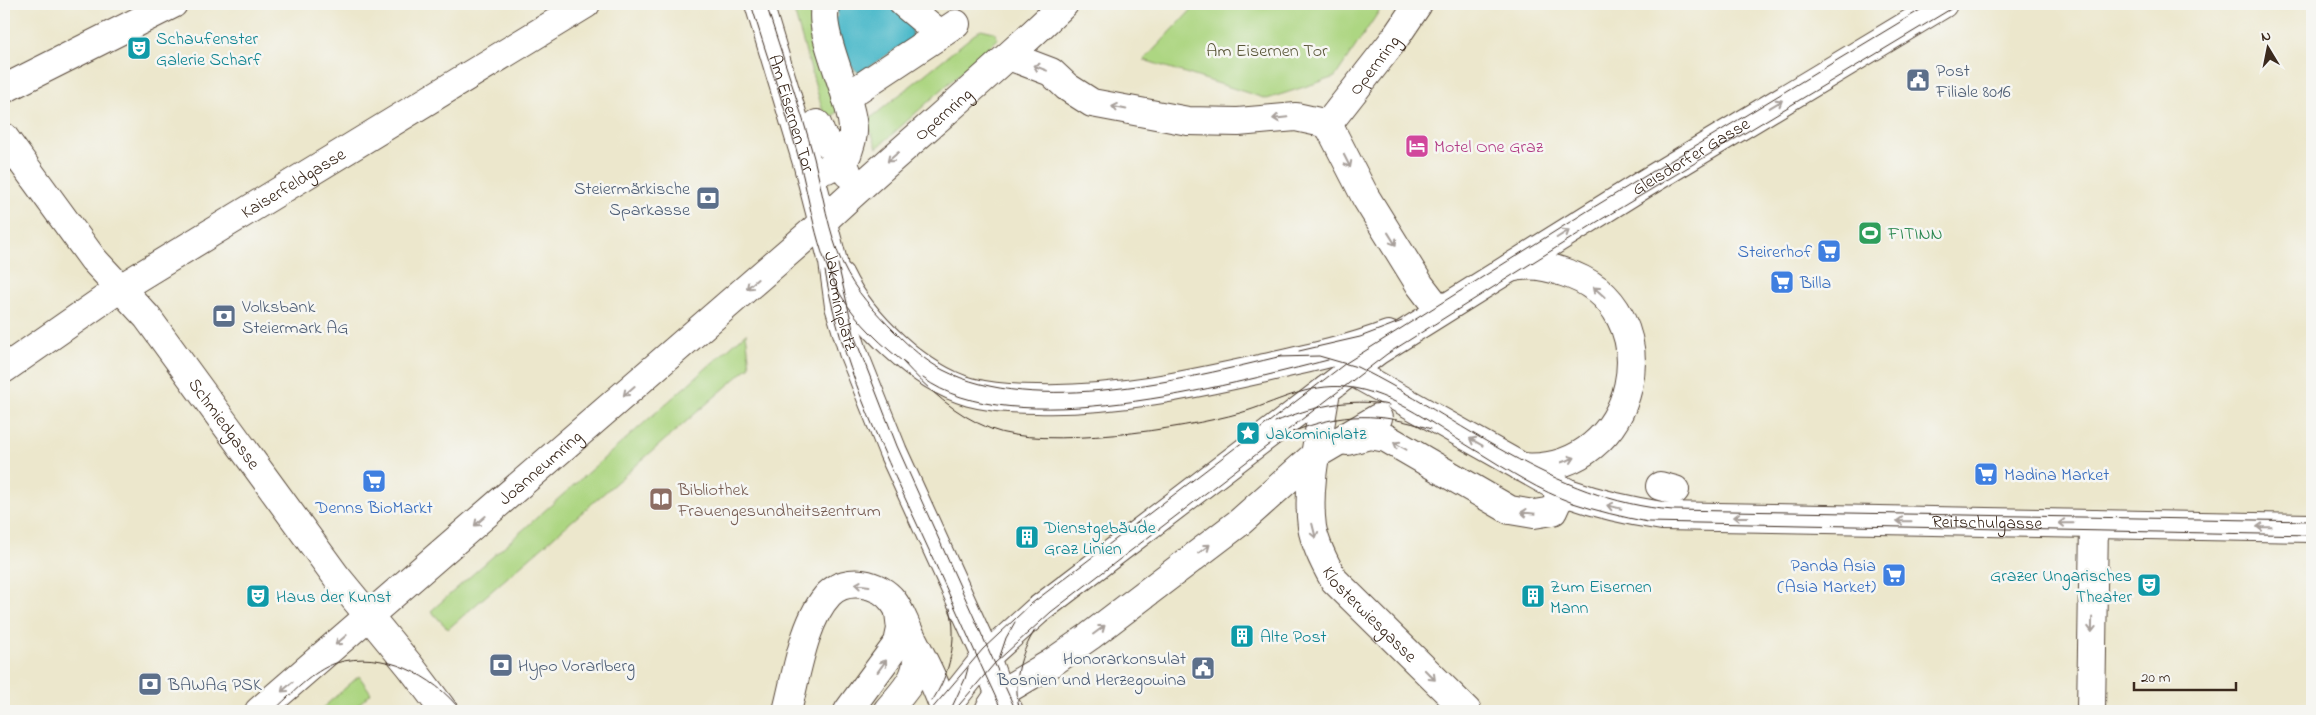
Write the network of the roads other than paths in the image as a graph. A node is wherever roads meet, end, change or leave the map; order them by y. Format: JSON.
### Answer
{"nodes":[{"id":1,"x":173,"y":4,"type":"edge"},
{"id":2,"x":586,"y":4,"type":"edge"},
{"id":3,"x":758,"y":4,"type":"edge"},
{"id":4,"x":826,"y":4,"type":"edge"},
{"id":5,"x":904,"y":4,"type":"edge"},
{"id":6,"x":1064,"y":4,"type":"edge"},
{"id":7,"x":1418,"y":4,"type":"edge"},
{"id":8,"x":1943,"y":4,"type":"edge"},
{"id":9,"x":1009,"y":56,"type":"junction"},
{"id":10,"x":4,"y":89,"type":"edge"},
{"id":11,"x":846,"y":97,"type":"junction"},
{"id":12,"x":818,"y":124,"type":"dead end"},
{"id":13,"x":1328,"y":124,"type":"junction"},
{"id":14,"x":4,"y":137,"type":"edge"},
{"id":15,"x":821,"y":223,"type":"junction"},
{"id":16,"x":833,"y":262,"type":"junction"},
{"id":17,"x":1510,"y":268,"type":"junction"},
{"id":18,"x":119,"y":289,"type":"junction"},
{"id":19,"x":1440,"y":311,"type":"junction"},
{"id":20,"x":4,"y":369,"type":"edge"},
{"id":21,"x":1351,"y":371,"type":"junction"},
{"id":22,"x":1326,"y":390,"type":"junction"},
{"id":23,"x":1429,"y":416,"type":"junction"},
{"id":24,"x":1378,"y":418,"type":"junction"},
{"id":25,"x":1346,"y":442,"type":"junction"},
{"id":26,"x":1315,"y":455,"type":"junction"},
{"id":27,"x":1520,"y":467,"type":"junction"},
{"id":28,"x":1274,"y":493,"type":"junction"},
{"id":29,"x":1568,"y":493,"type":"junction"},
{"id":30,"x":1312,"y":497,"type":"junction"},
{"id":31,"x":2094,"y":524,"type":"junction"},
{"id":32,"x":2312,"y":528,"type":"edge"},
{"id":33,"x":899,"y":612,"type":"junction"},
{"id":34,"x":368,"y":617,"type":"junction"},
{"id":35,"x":917,"y":648,"type":"junction"},
{"id":36,"x":986,"y":658,"type":"junction"},
{"id":37,"x":999,"y":706,"type":"edge"},
{"id":38,"x":948,"y":709,"type":"edge"},
{"id":39,"x":259,"y":711,"type":"edge"},
{"id":40,"x":444,"y":711,"type":"edge"},
{"id":41,"x":787,"y":711,"type":"edge"},
{"id":42,"x":848,"y":711,"type":"edge"},
{"id":43,"x":887,"y":711,"type":"edge"},
{"id":44,"x":1467,"y":711,"type":"edge"},
{"id":45,"x":2091,"y":711,"type":"edge"}],
"edges":[{"from":1,"to":10,"type":"street"},
{"from":2,"to":18,"type":"street","name":"Kaiserfeldgasse"},
{"from":3,"to":15,"type":"street","name":"Am Eisernen Tor"},
{"from":4,"to":11,"type":"street","name":"Am Eisernen Tor"},
{"from":5,"to":11,"type":"street"},
{"from":6,"to":9,"type":"street","name":"Opernring"},
{"from":7,"to":13,"type":"street","name":"Opernring"},
{"from":17,"to":8,"type":"street","name":"Gleisdorfer Gasse","one_way":true},
{"from":13,"to":9,"type":"street","one_way":true},
{"from":9,"to":15,"type":"street","name":"Opernring","one_way":true},
{"from":11,"to":12,"type":"street","name":"Am Eisernen Tor"},
{"from":13,"to":19,"type":"street","one_way":true},
{"from":14,"to":18,"type":"street","name":"Schmiedgasse"},
{"from":15,"to":16,"type":"street","name":"Am Eisernen Tor"},
{"from":15,"to":34,"type":"street","name":"Joanneumring","one_way":true},
{"from":16,"to":19,"type":"street","name":"Jakominiplatz"},
{"from":16,"to":36,"type":"street","name":"Jakominiplatz"},
{"from":17,"to":19,"type":"street","name":"Gleisdorfer Gasse"},
{"from":27,"to":17,"type":"street","one_way":true},
{"from":18,"to":20,"type":"street","name":"Kaiserfeldgasse"},
{"from":18,"to":34,"type":"street","name":"Schmiedgasse"},
{"from":19,"to":21,"type":"street"},
{"from":21,"to":22,"type":"street"},
{"from":21,"to":23,"type":"street"},
{"from":22,"to":26,"type":"street"},
{"from":22,"to":36,"type":"street"},
{"from":23,"to":24,"type":"street"},
{"from":27,"to":23,"type":"street","one_way":true},
{"from":24,"to":25,"type":"street"},
{"from":24,"to":26,"type":"street"},
{"from":29,"to":25,"type":"street","one_way":true},
{"from":25,"to":30,"type":"street"},
{"from":26,"to":28,"type":"street"},
{"from":26,"to":30,"type":"street"},
{"from":27,"to":29,"type":"street"},
{"from":28,"to":30,"type":"street"},
{"from":37,"to":28,"type":"street","one_way":true},
{"from":31,"to":29,"type":"street","name":"Reitschulgasse","one_way":true},
{"from":30,"to":44,"type":"street","name":"Klosterwiesgasse","one_way":true},
{"from":32,"to":31,"type":"street","name":"Reitschulgasse","one_way":true},
{"from":31,"to":45,"type":"street","one_way":true},
{"from":33,"to":35,"type":"street"},
{"from":33,"to":41,"type":"street","one_way":true},
{"from":42,"to":33,"type":"street","one_way":true},
{"from":34,"to":39,"type":"street","name":"Joanneumring","one_way":true},
{"from":34,"to":40,"type":"street","name":"Schmiedgasse"},
{"from":35,"to":38,"type":"street"},
{"from":35,"to":43,"type":"street"},
{"from":36,"to":37,"type":"street","name":"Jakominiplatz"},
{"from":36,"to":38,"type":"street"},
{"from":37,"to":38,"type":"street"}]}
